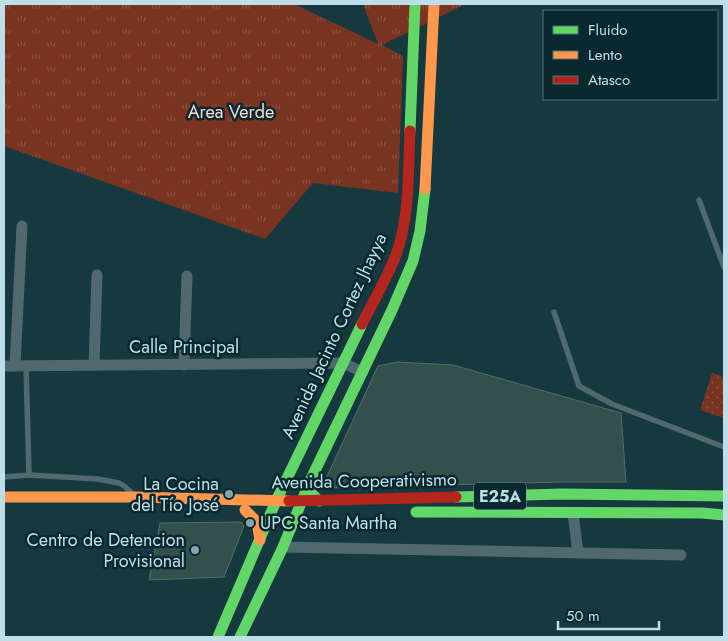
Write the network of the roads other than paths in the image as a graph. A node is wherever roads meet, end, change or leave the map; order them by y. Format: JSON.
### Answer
{"nodes":[{"id":1,"x":415,"y":4,"type":"edge"},
{"id":2,"x":434,"y":4,"type":"edge"},
{"id":3,"x":699,"y":200,"type":"dead end"},
{"id":4,"x":22,"y":226,"type":"dead end"},
{"id":5,"x":724,"y":267,"type":"edge"},
{"id":6,"x":97,"y":275,"type":"dead end"},
{"id":7,"x":187,"y":276,"type":"dead end"},
{"id":8,"x":554,"y":312,"type":"dead end"},
{"id":9,"x":343,"y":363,"type":"junction"},
{"id":10,"x":94,"y":365,"type":"junction"},
{"id":11,"x":184,"y":365,"type":"junction"},
{"id":12,"x":15,"y":366,"type":"edge"},
{"id":13,"x":364,"y":372,"type":"junction"},
{"id":14,"x":724,"y":447,"type":"edge"},
{"id":15,"x":29,"y":475,"type":"junction"},
{"id":16,"x":4,"y":477,"type":"edge"},
{"id":17,"x":310,"y":481,"type":"junction"},
{"id":18,"x":724,"y":496,"type":"edge"},
{"id":19,"x":4,"y":497,"type":"edge"},
{"id":20,"x":137,"y":497,"type":"junction"},
{"id":21,"x":319,"y":501,"type":"junction"},
{"id":22,"x":274,"y":506,"type":"junction"},
{"id":23,"x":299,"y":506,"type":"junction"},
{"id":24,"x":197,"y":510,"type":"dead end"},
{"id":25,"x":245,"y":510,"type":"junction"},
{"id":26,"x":326,"y":512,"type":"dead end"},
{"id":27,"x":405,"y":512,"type":"dead end"},
{"id":28,"x":573,"y":512,"type":"junction"},
{"id":29,"x":724,"y":515,"type":"edge"},
{"id":30,"x":260,"y":540,"type":"junction"},
{"id":31,"x":283,"y":547,"type":"junction"},
{"id":32,"x":578,"y":553,"type":"junction"},
{"id":33,"x":681,"y":555,"type":"dead end"},
{"id":34,"x":218,"y":637,"type":"edge"},
{"id":35,"x":240,"y":637,"type":"edge"}],
"edges":[{"from":1,"to":9,"type":"main road","name":"Avenida Jacinto Cortez Jhayya"},
{"from":2,"to":13,"type":"main road","name":"Avenida Jacinto Cortez Jhayya"},
{"from":3,"to":5,"type":"lane"},
{"from":4,"to":12,"type":"street"},
{"from":6,"to":10,"type":"street"},
{"from":7,"to":11,"type":"street"},
{"from":8,"to":14,"type":"lane"},
{"from":9,"to":11,"type":"street","name":"Calle Principal"},
{"from":9,"to":13,"type":"street","name":"Calle Principal"},
{"from":9,"to":22,"type":"main road","name":"Avenida Jacinto Cortez Jhayya"},
{"from":10,"to":11,"type":"street","name":"Calle Principal"},
{"from":10,"to":12,"type":"street","name":"Calle Principal"},
{"from":12,"to":15,"type":"lane"},
{"from":13,"to":17,"type":"main road","name":"Avenida Jacinto Cortez Jhayya"},
{"from":15,"to":16,"type":"lane"},
{"from":15,"to":20,"type":"lane"},
{"from":17,"to":21,"type":"main road"},
{"from":17,"to":23,"type":"main road","name":"Avenida Jacinto Cortez Jhayya"},
{"from":18,"to":21,"type":"main road","name":"Avenida Cooperativismo","number":"E25A"},
{"from":19,"to":20,"type":"main road","name":"Avenida Cooperativismo","number":"E25A"},
{"from":20,"to":22,"type":"main road","name":"Avenida Cooperativismo","number":"E25A"},
{"from":21,"to":23,"type":"main road","name":"Avenida Cooperativismo","number":"E25A"},
{"from":22,"to":23,"type":"main road","name":"Avenida Cooperativismo","number":"E25A"},
{"from":22,"to":25,"type":"main road","name":"Avenida Cooperativismo","number":"E25A"},
{"from":22,"to":30,"type":"main road","name":"Avenida Jacinto Cortez Jhayya"},
{"from":23,"to":26,"type":"main road","name":"Avenida Cooperativismo","number":"E25A"},
{"from":23,"to":31,"type":"main road","name":"Avenida Jacinto Cortez Jhayya"},
{"from":24,"to":25,"type":"main road","name":"Avenida Cooperativismo","number":"E25A"},
{"from":25,"to":30,"type":"main road"},
{"from":27,"to":28,"type":"main road","name":"Avenida Cooperativismo","number":"E25A"},
{"from":28,"to":29,"type":"main road","name":"Avenida Cooperativismo","number":"E25A"},
{"from":28,"to":32,"type":"street"},
{"from":30,"to":34,"type":"main road","name":"Avenida Jacinto Cortez Jhayya"},
{"from":31,"to":32,"type":"street"},
{"from":31,"to":35,"type":"main road","name":"Avenida Jacinto Cortez Jhayya"},
{"from":32,"to":33,"type":"street"}]}
